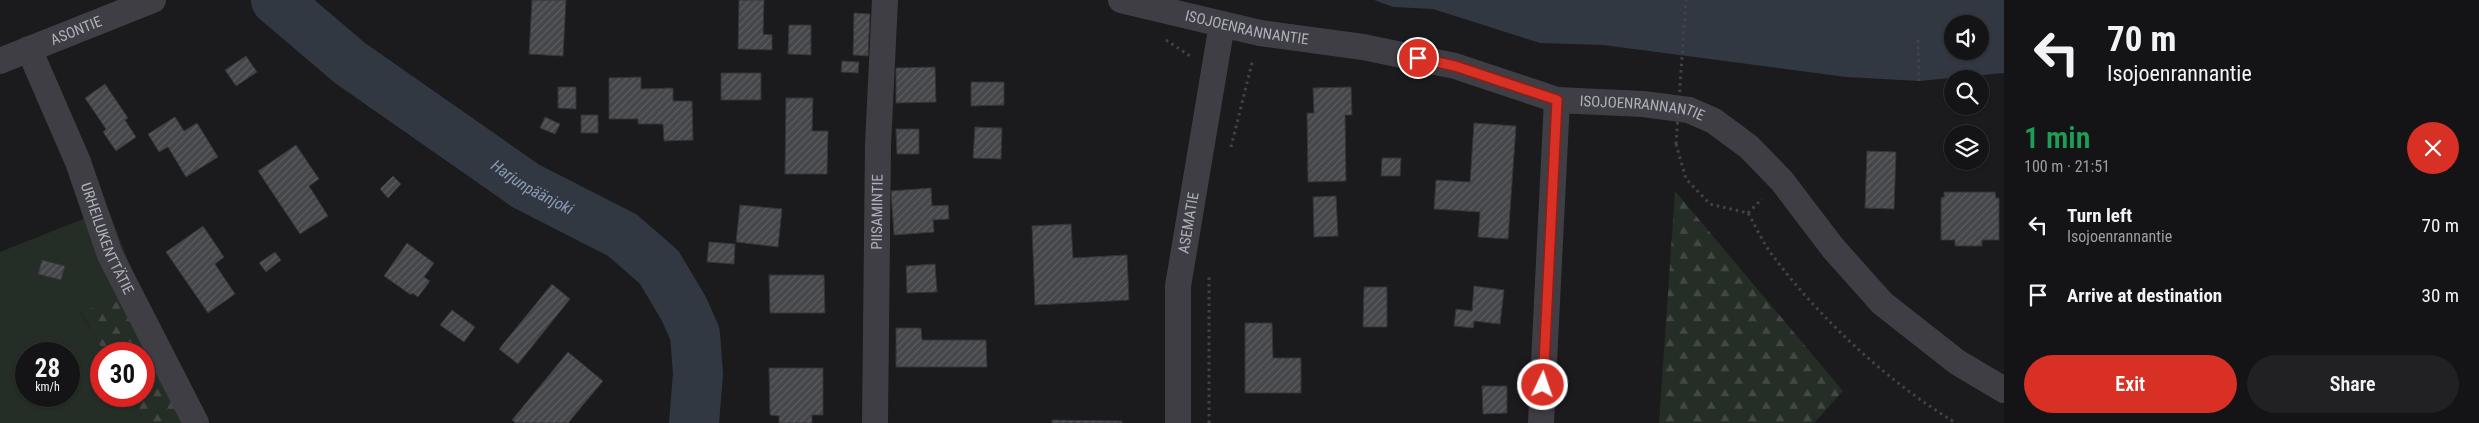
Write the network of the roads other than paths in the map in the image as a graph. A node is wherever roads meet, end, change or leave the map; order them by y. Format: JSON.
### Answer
{"nodes":[{"id":1,"x":885,"y":0,"type":"edge"},
{"id":2,"x":1121,"y":0,"type":"edge"},
{"id":3,"x":142,"y":2,"type":"edge"},
{"id":4,"x":1222,"y":24,"type":"junction"},
{"id":5,"x":29,"y":50,"type":"junction"},
{"id":6,"x":0,"y":61,"type":"edge"},
{"id":7,"x":1557,"y":100,"type":"junction"},
{"id":8,"x":2004,"y":390,"type":"edge"},
{"id":9,"x":196,"y":423,"type":"edge"},
{"id":10,"x":875,"y":423,"type":"edge"},
{"id":11,"x":1178,"y":423,"type":"edge"},
{"id":12,"x":1541,"y":423,"type":"edge"}],
"edges":[{"from":1,"to":10,"type":"street","name":"PIISAMINTIE"},
{"from":2,"to":4,"type":"street","name":"ISOJOENRANNANTIE"},
{"from":3,"to":5,"type":"street","name":"ASONTIE"},
{"from":4,"to":7,"type":"street","name":"ISOJOENRANNANTIE"},
{"from":4,"to":11,"type":"street","name":"ASEMATIE"},
{"from":5,"to":6,"type":"street","name":"ASONTIE"},
{"from":5,"to":9,"type":"street","name":"URHEILUKENTTÄTIE"},
{"from":7,"to":8,"type":"street","name":"ISOJOENRANNANTIE"},
{"from":7,"to":12,"type":"street"}]}
